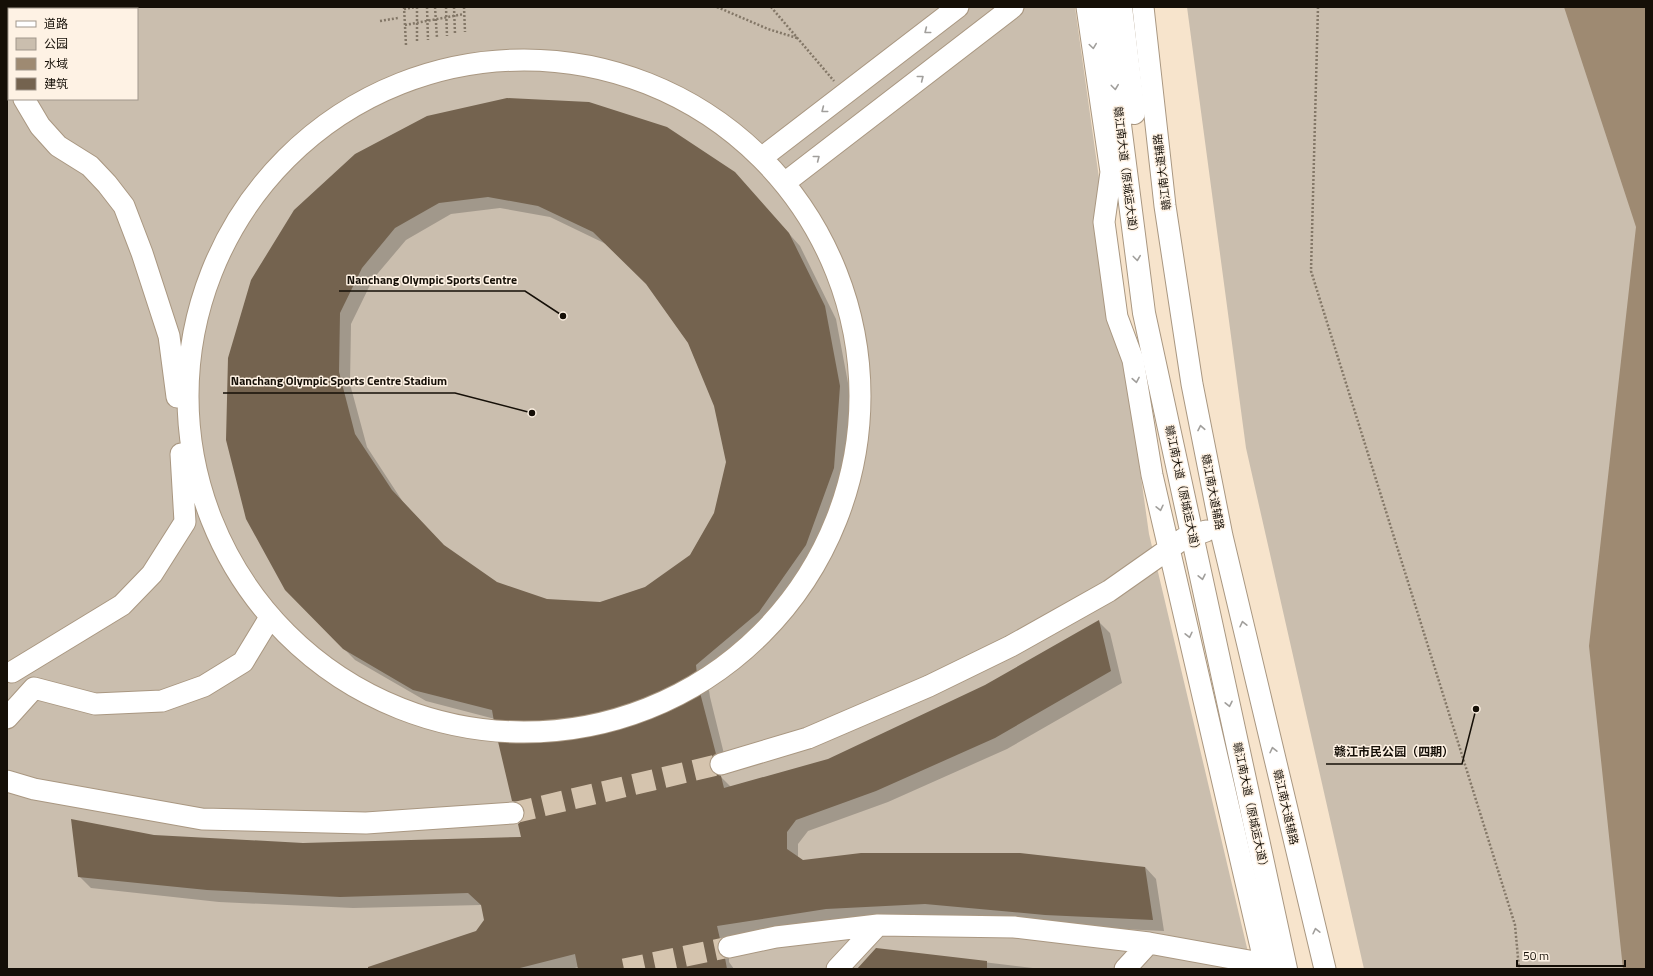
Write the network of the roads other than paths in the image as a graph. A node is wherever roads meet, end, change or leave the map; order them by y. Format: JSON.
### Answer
{"nodes":[{"id":1,"x":958,"y":7,"type":"edge"},
{"id":2,"x":1013,"y":7,"type":"edge"},
{"id":3,"x":1087,"y":7,"type":"edge"},
{"id":4,"x":1105,"y":7,"type":"edge"},
{"id":5,"x":1121,"y":7,"type":"edge"},
{"id":6,"x":1143,"y":7,"type":"edge"},
{"id":7,"x":25,"y":100,"type":"edge"},
{"id":8,"x":764,"y":156,"type":"junction"},
{"id":9,"x":786,"y":181,"type":"junction"},
{"id":10,"x":1199,"y":534,"type":"junction"},
{"id":11,"x":1169,"y":549,"type":"junction"},
{"id":12,"x":269,"y":620,"type":"junction"},
{"id":13,"x":10,"y":670,"type":"edge"},
{"id":14,"x":34,"y":688,"type":"junction"},
{"id":15,"x":7,"y":718,"type":"edge"},
{"id":16,"x":721,"y":764,"type":"tunnel mouth"},
{"id":17,"x":8,"y":778,"type":"edge"},
{"id":18,"x":513,"y":813,"type":"tunnel mouth"},
{"id":19,"x":878,"y":925,"type":"junction"},
{"id":20,"x":1149,"y":943,"type":"junction"},
{"id":21,"x":728,"y":947,"type":"tunnel mouth"},
{"id":22,"x":1283,"y":968,"type":"edge"},
{"id":23,"x":837,"y":969,"type":"edge"},
{"id":24,"x":1125,"y":969,"type":"edge"},
{"id":25,"x":1324,"y":969,"type":"edge"}],
"edges":[{"from":1,"to":8,"type":"street","one_way":true},
{"from":9,"to":2,"type":"street","one_way":true},
{"from":3,"to":11,"type":"street","one_way":true},
{"from":4,"to":10,"type":"main road","name":"赣江南大道（原城运大道）","one_way":true},
{"from":5,"to":10,"type":"main road","name":"赣江南大道（原城运大道）"},
{"from":25,"to":6,"type":"street","name":"赣江南大道辅路","one_way":true},
{"from":7,"to":13,"type":"street"},
{"from":8,"to":9,"type":"street"},
{"from":8,"to":12,"type":"street"},
{"from":9,"to":12,"type":"street"},
{"from":10,"to":11,"type":"street"},
{"from":10,"to":22,"type":"main road","name":"赣江南大道（原城运大道）"},
{"from":11,"to":16,"type":"street"},
{"from":11,"to":22,"type":"street","one_way":true},
{"from":12,"to":14,"type":"street"},
{"from":13,"to":14,"type":"street"},
{"from":14,"to":15,"type":"street"},
{"from":17,"to":18,"type":"street"},
{"from":19,"to":20,"type":"street"},
{"from":19,"to":21,"type":"street"},
{"from":19,"to":23,"type":"street"},
{"from":20,"to":22,"type":"street"},
{"from":20,"to":24,"type":"street"}]}
